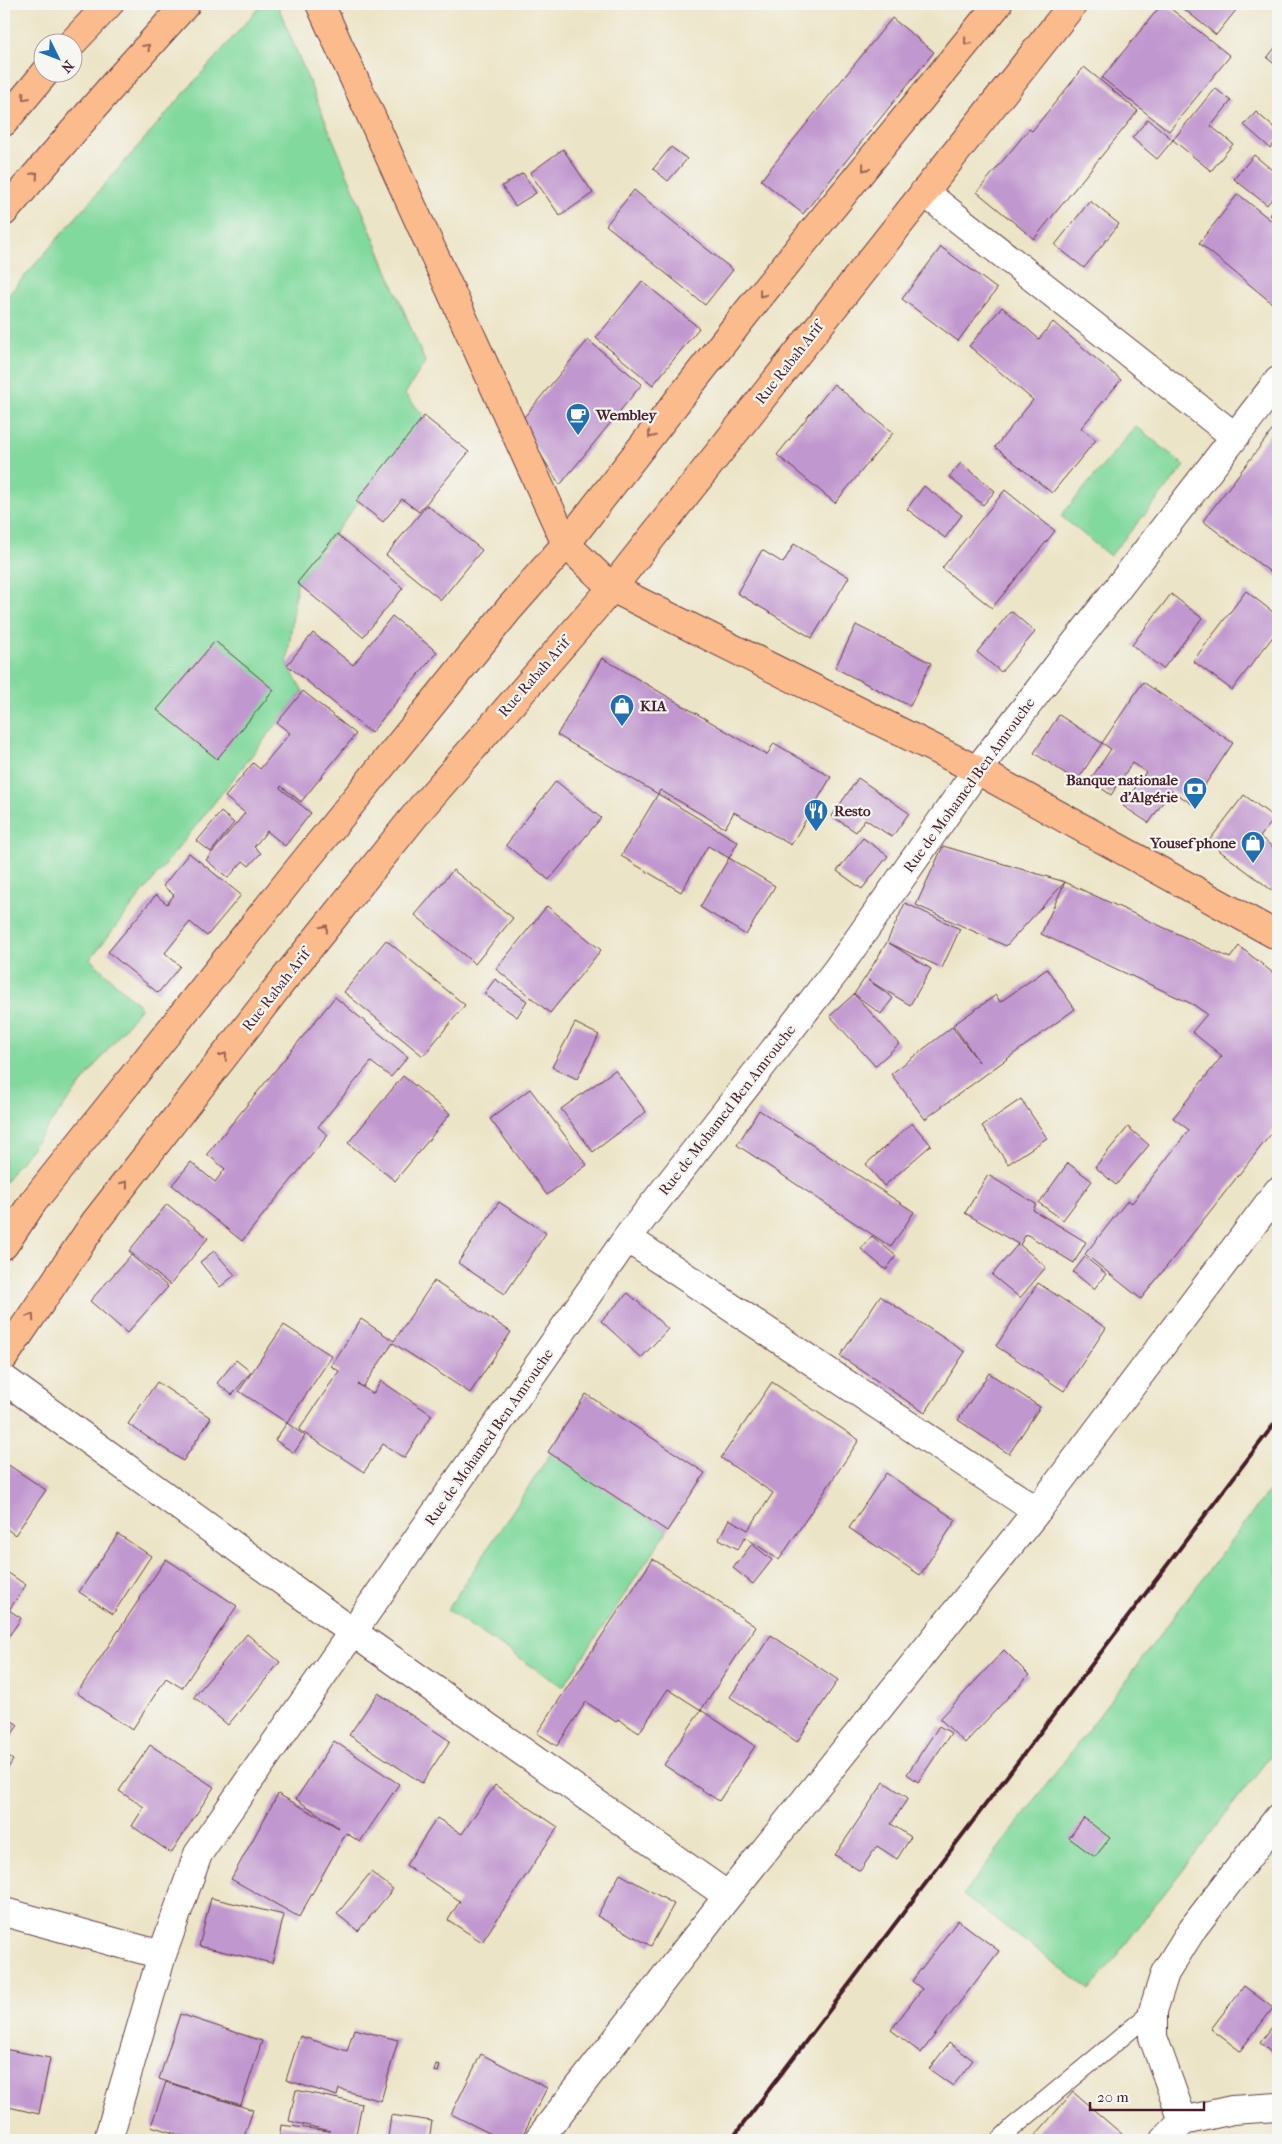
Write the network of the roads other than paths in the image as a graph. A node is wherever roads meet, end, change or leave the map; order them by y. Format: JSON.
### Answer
{"nodes":[{"id":1,"x":109,"y":4,"type":"edge"},
{"id":2,"x":186,"y":4,"type":"edge"},
{"id":3,"x":320,"y":4,"type":"edge"},
{"id":4,"x":998,"y":4,"type":"edge"},
{"id":5,"x":1073,"y":4,"type":"edge"},
{"id":6,"x":82,"y":32,"type":"edge"},
{"id":7,"x":38,"y":82,"type":"edge"},
{"id":8,"x":4,"y":122,"type":"edge"},
{"id":9,"x":924,"y":192,"type":"junction"},
{"id":10,"x":4,"y":212,"type":"edge"},
{"id":11,"x":1278,"y":381,"type":"edge"},
{"id":12,"x":1234,"y":436,"type":"junction"},
{"id":13,"x":566,"y":544,"type":"junction"},
{"id":14,"x":612,"y":588,"type":"junction"},
{"id":15,"x":977,"y":770,"type":"junction"},
{"id":16,"x":1278,"y":936,"type":"edge"},
{"id":17,"x":1278,"y":1191,"type":"edge"},
{"id":18,"x":627,"y":1238,"type":"junction"},
{"id":19,"x":4,"y":1245,"type":"edge"},
{"id":20,"x":4,"y":1357,"type":"edge"},
{"id":21,"x":4,"y":1379,"type":"edge"},
{"id":22,"x":1037,"y":1511,"type":"junction"},
{"id":23,"x":354,"y":1632,"type":"junction"},
{"id":24,"x":1278,"y":1818,"type":"edge"},
{"id":25,"x":728,"y":1896,"type":"junction"},
{"id":26,"x":4,"y":1912,"type":"edge"},
{"id":27,"x":162,"y":1955,"type":"junction"},
{"id":28,"x":1153,"y":2011,"type":"junction"},
{"id":29,"x":1278,"y":2107,"type":"edge"},
{"id":30,"x":1174,"y":2131,"type":"edge"},
{"id":31,"x":108,"y":2140,"type":"edge"},
{"id":32,"x":538,"y":2140,"type":"edge"},
{"id":33,"x":1000,"y":2140,"type":"edge"}],
"edges":[{"from":1,"to":6,"type":"main road"},
{"from":10,"to":2,"type":"main road","one_way":true},
{"from":3,"to":13,"type":"main road"},
{"from":4,"to":13,"type":"main road","one_way":true},
{"from":5,"to":9,"type":"main road","name":"Rue Rabah Arif"},
{"from":7,"to":8,"type":"main road","one_way":true},
{"from":9,"to":12,"type":"street"},
{"from":9,"to":14,"type":"main road","name":"Rue Rabah Arif"},
{"from":11,"to":12,"type":"street","name":"Rue de Mohamed Ben Amrouche"},
{"from":12,"to":15,"type":"street","name":"Rue de Mohamed Ben Amrouche"},
{"from":13,"to":14,"type":"main road"},
{"from":13,"to":19,"type":"main road"},
{"from":14,"to":15,"type":"main road"},
{"from":20,"to":14,"type":"main road","name":"Rue Rabah Arif","one_way":true},
{"from":15,"to":16,"type":"main road"},
{"from":15,"to":18,"type":"street","name":"Rue de Mohamed Ben Amrouche"},
{"from":17,"to":22,"type":"street"},
{"from":18,"to":22,"type":"street"},
{"from":18,"to":23,"type":"street","name":"Rue de Mohamed Ben Amrouche"},
{"from":21,"to":23,"type":"street"},
{"from":22,"to":25,"type":"street"},
{"from":23,"to":25,"type":"street"},
{"from":23,"to":27,"type":"street","name":"Rue de Mohamed Ben Amrouche"},
{"from":24,"to":28,"type":"street"},
{"from":25,"to":32,"type":"street"},
{"from":26,"to":27,"type":"street"},
{"from":27,"to":31,"type":"street","name":"Rue de Mohamed Ben Amrouche"},
{"from":28,"to":30,"type":"street"},
{"from":28,"to":33,"type":"lane"},
{"from":29,"to":30,"type":"street"}]}
